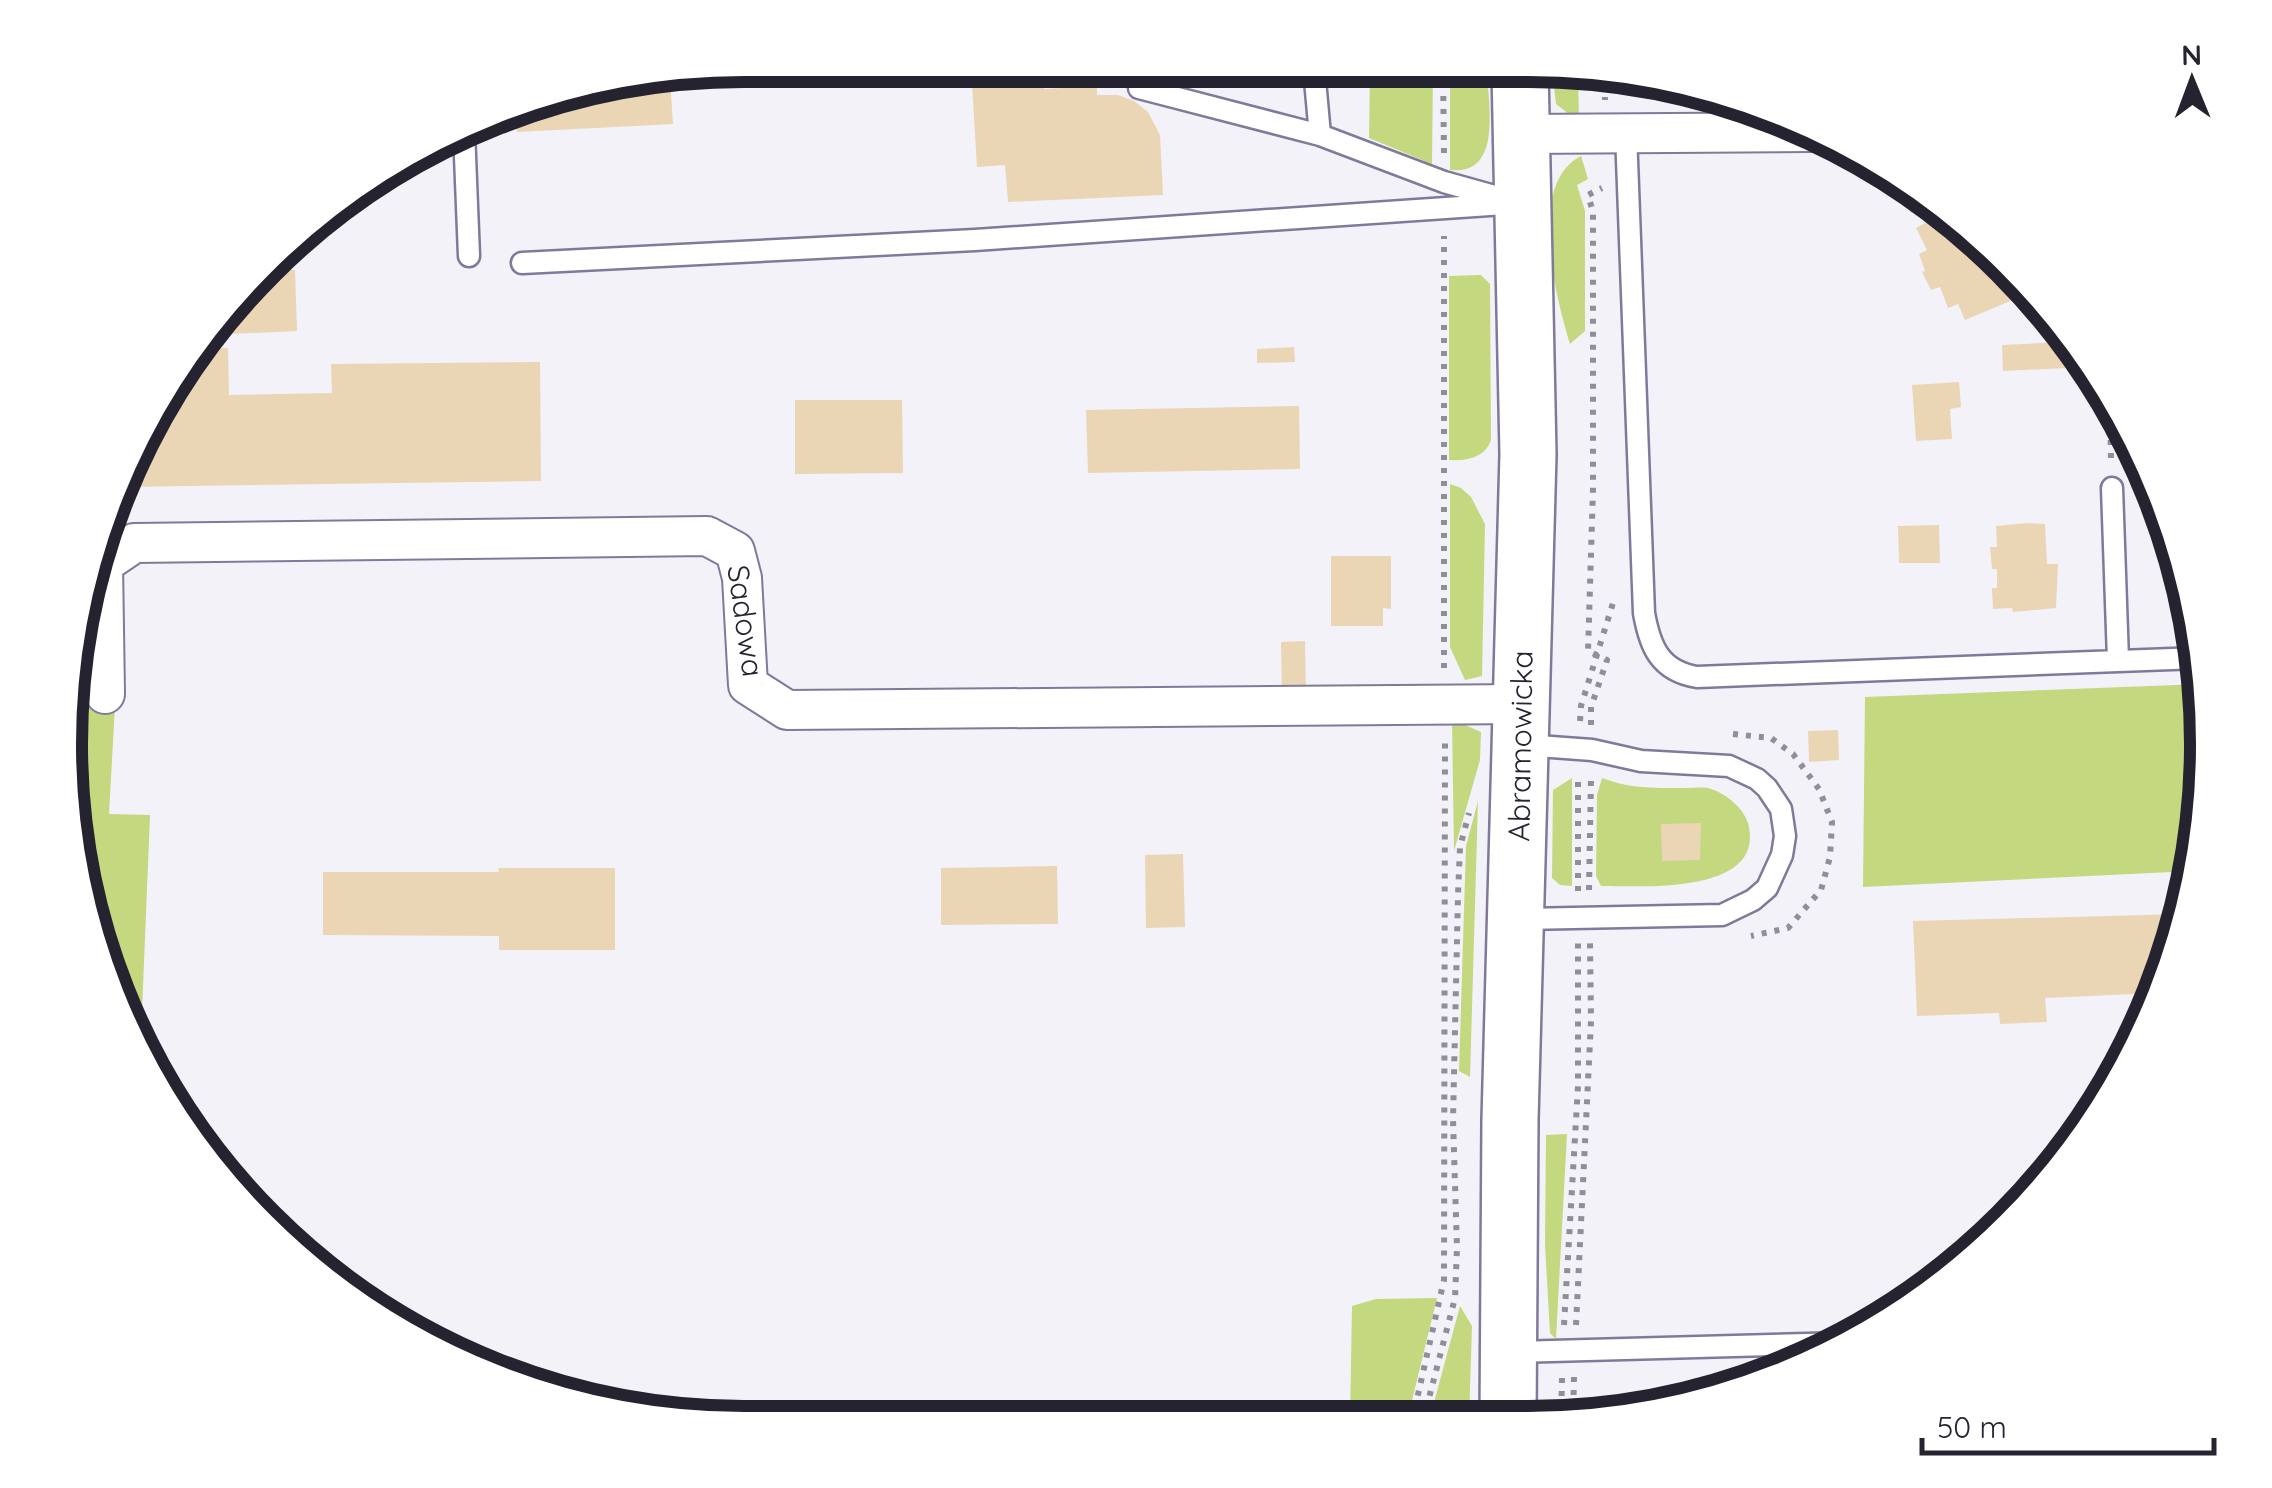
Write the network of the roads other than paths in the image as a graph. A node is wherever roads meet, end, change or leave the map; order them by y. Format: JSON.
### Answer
{"nodes":[{"id":1,"x":1139,"y":82,"type":"edge"},
{"id":2,"x":1315,"y":82,"type":"edge"},
{"id":3,"x":1520,"y":82,"type":"edge"},
{"id":4,"x":1779,"y":132,"type":"edge"},
{"id":5,"x":1320,"y":134,"type":"junction"},
{"id":6,"x":1520,"y":134,"type":"junction"},
{"id":7,"x":1607,"y":134,"type":"junction"},
{"id":8,"x":465,"y":145,"type":"edge"},
{"id":9,"x":1521,"y":203,"type":"junction"},
{"id":10,"x":470,"y":256,"type":"dead end"},
{"id":11,"x":522,"y":263,"type":"dead end"},
{"id":12,"x":2112,"y":488,"type":"road end"},
{"id":13,"x":109,"y":560,"type":"edge"},
{"id":14,"x":103,"y":580,"type":"edge"},
{"id":15,"x":2184,"y":658,"type":"edge"},
{"id":16,"x":2118,"y":660,"type":"junction"},
{"id":17,"x":105,"y":694,"type":"dead end"},
{"id":18,"x":1522,"y":724,"type":"junction"},
{"id":19,"x":1517,"y":919,"type":"junction"},
{"id":20,"x":1808,"y":1343,"type":"edge"},
{"id":21,"x":1510,"y":1352,"type":"junction"},
{"id":22,"x":1508,"y":1406,"type":"edge"}],
"edges":[{"from":1,"to":5,"type":"lane"},
{"from":2,"to":5,"type":"lane"},
{"from":3,"to":6,"type":"main road","name":"Abramowicka"},
{"from":4,"to":7,"type":"street"},
{"from":5,"to":9,"type":"lane"},
{"from":6,"to":7,"type":"street"},
{"from":6,"to":9,"type":"main road","name":"Abramowicka"},
{"from":7,"to":16,"type":"lane"},
{"from":8,"to":10,"type":"lane"},
{"from":9,"to":11,"type":"lane"},
{"from":9,"to":18,"type":"main road","name":"Abramowicka"},
{"from":12,"to":16,"type":"lane"},
{"from":13,"to":18,"type":"street","name":"Sadowa"},
{"from":14,"to":17,"type":"street","name":"Sadowa"},
{"from":15,"to":16,"type":"lane"},
{"from":18,"to":19,"type":"main road","name":"Abramowicka"},
{"from":18,"to":19,"type":"lane"},
{"from":19,"to":21,"type":"main road","name":"Abramowicka"},
{"from":20,"to":21,"type":"lane"},
{"from":21,"to":22,"type":"main road","name":"Abramowicka"}]}
